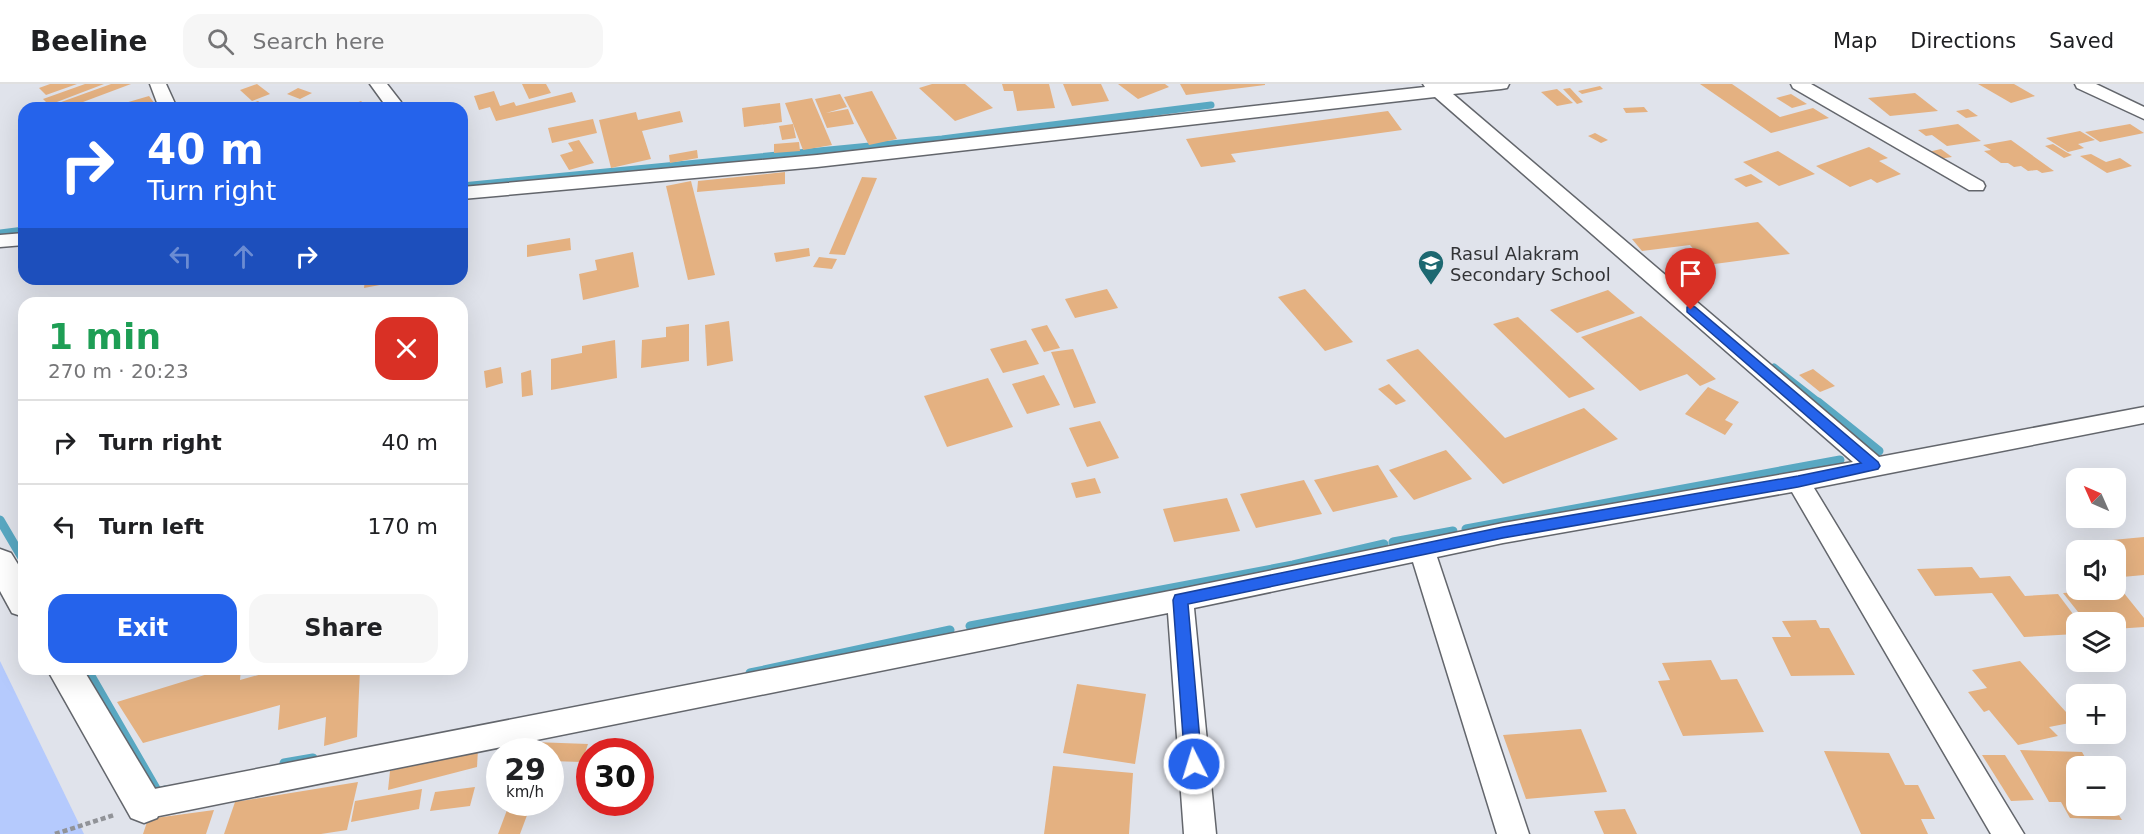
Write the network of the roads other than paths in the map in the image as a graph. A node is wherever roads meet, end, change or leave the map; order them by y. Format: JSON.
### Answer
{"nodes":[{"id":1,"x":158,"y":84,"type":"edge"},
{"id":2,"x":378,"y":84,"type":"edge"},
{"id":3,"x":1502,"y":84,"type":"edge"},
{"id":4,"x":1799,"y":84,"type":"edge"},
{"id":5,"x":2083,"y":84,"type":"edge"},
{"id":6,"x":1434,"y":87,"type":"edge"},
{"id":7,"x":166,"y":102,"type":"edge"},
{"id":8,"x":392,"y":102,"type":"edge"},
{"id":9,"x":2144,"y":114,"type":"edge"},
{"id":10,"x":1976,"y":186,"type":"dead end"},
{"id":11,"x":468,"y":192,"type":"edge"},
{"id":12,"x":18,"y":240,"type":"edge"},
{"id":13,"x":0,"y":242,"type":"edge"},
{"id":14,"x":2144,"y":415,"type":"edge"},
{"id":15,"x":1873,"y":466,"type":"junction"},
{"id":16,"x":1798,"y":482,"type":"junction"},
{"id":17,"x":1422,"y":549,"type":"junction"},
{"id":18,"x":0,"y":562,"type":"edge"},
{"id":19,"x":18,"y":593,"type":"edge"},
{"id":20,"x":1180,"y":600,"type":"junction"},
{"id":21,"x":68,"y":675,"type":"edge"},
{"id":22,"x":144,"y":805,"type":"joint"},
{"id":23,"x":1200,"y":834,"type":"edge"},
{"id":24,"x":1513,"y":834,"type":"edge"},
{"id":25,"x":2008,"y":834,"type":"edge"}],
"edges":[{"from":1,"to":7,"type":"street"},
{"from":2,"to":8,"type":"street"},
{"from":3,"to":6,"type":"street"},
{"from":4,"to":10,"type":"street"},
{"from":5,"to":9,"type":"street"},
{"from":6,"to":11,"type":"street"},
{"from":6,"to":15,"type":"street"},
{"from":12,"to":13,"type":"street"},
{"from":14,"to":15,"type":"street"},
{"from":15,"to":16,"type":"street"},
{"from":16,"to":17,"type":"street"},
{"from":16,"to":25,"type":"street"},
{"from":17,"to":20,"type":"street"},
{"from":17,"to":24,"type":"street"},
{"from":18,"to":19,"type":"street"},
{"from":20,"to":22,"type":"street"},
{"from":20,"to":23,"type":"street"},
{"from":21,"to":22,"type":"street"}]}
